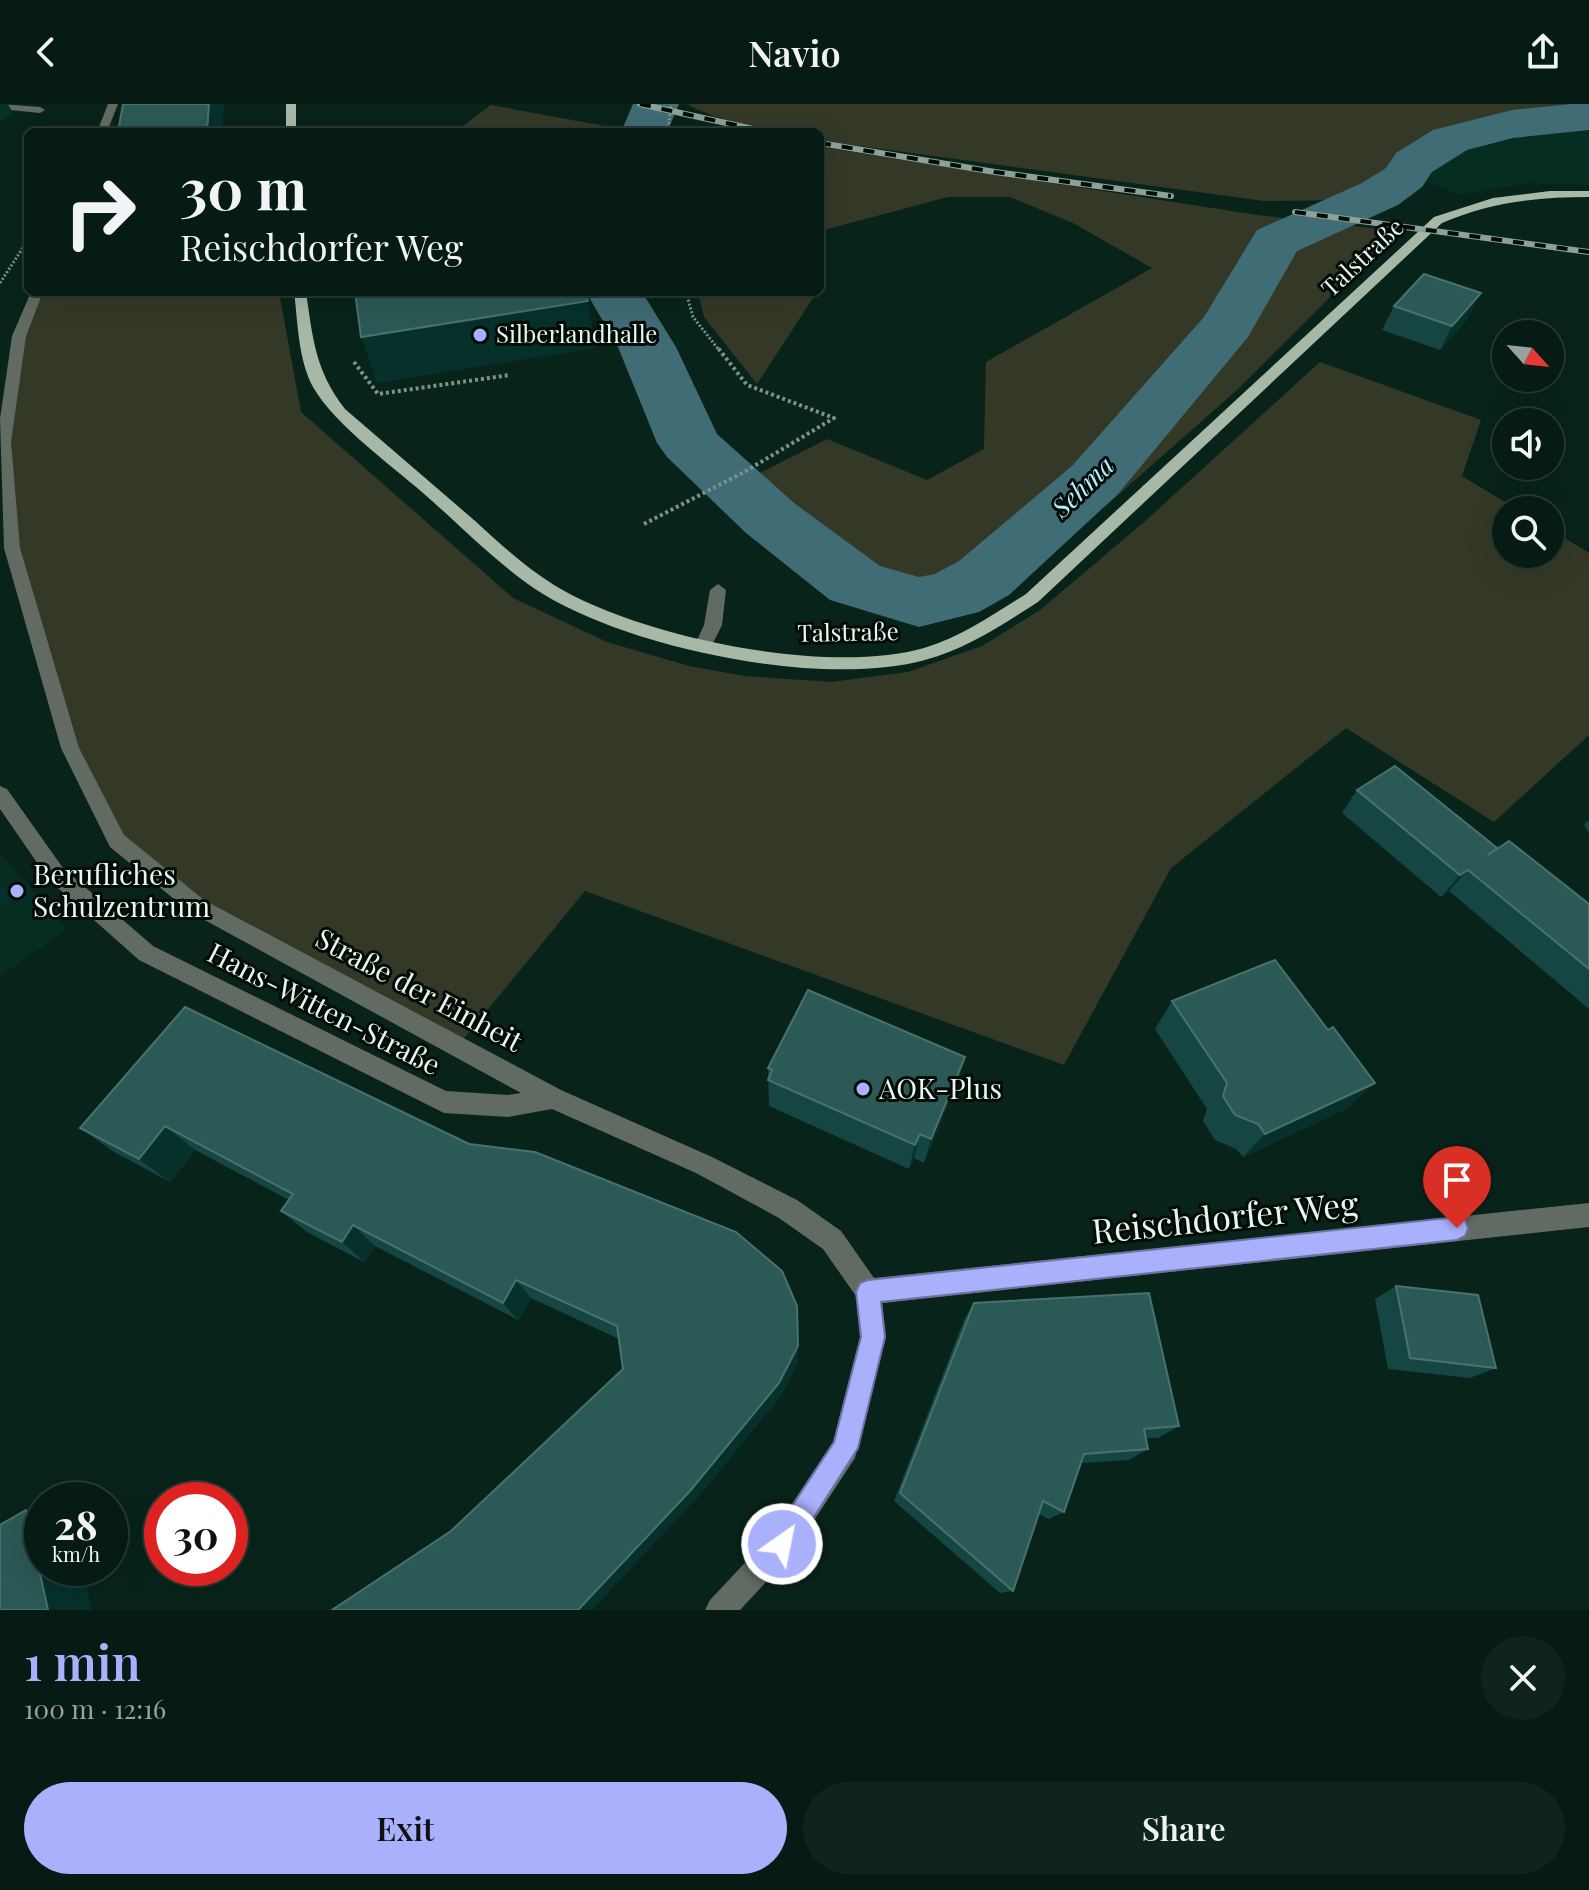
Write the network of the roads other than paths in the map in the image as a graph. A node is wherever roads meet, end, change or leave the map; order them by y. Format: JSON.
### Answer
{"nodes":[{"id":1,"x":113,"y":104,"type":"edge"},
{"id":2,"x":291,"y":104,"type":"edge"},
{"id":3,"x":0,"y":106,"type":"edge"},
{"id":4,"x":40,"y":110,"type":"dead end"},
{"id":5,"x":104,"y":128,"type":"edge"},
{"id":6,"x":291,"y":128,"type":"edge"},
{"id":7,"x":1589,"y":194,"type":"edge"},
{"id":8,"x":35,"y":296,"type":"edge"},
{"id":9,"x":301,"y":296,"type":"edge"},
{"id":10,"x":718,"y":590,"type":"dead end"},
{"id":11,"x":703,"y":647,"type":"junction"},
{"id":12,"x":0,"y":794,"type":"edge"},
{"id":13,"x":553,"y":1098,"type":"junction"},
{"id":14,"x":1589,"y":1215,"type":"edge"},
{"id":15,"x":868,"y":1292,"type":"junction"},
{"id":16,"x":720,"y":1610,"type":"edge"}],
"edges":[{"from":1,"to":5,"type":"street"},
{"from":2,"to":6,"type":"main road"},
{"from":3,"to":4,"type":"street"},
{"from":7,"to":11,"type":"main road","name":"Talstraße"},
{"from":8,"to":13,"type":"street","name":"Straße der Einheit"},
{"from":9,"to":11,"type":"main road","name":"Talstraße"},
{"from":10,"to":11,"type":"street"},
{"from":12,"to":13,"type":"street","name":"Hans-Witten-Straße"},
{"from":13,"to":15,"type":"street","name":"Straße der Einheit"},
{"from":14,"to":15,"type":"street","name":"Reischdorfer Weg"},
{"from":15,"to":16,"type":"street","name":"Straße der Einheit"}]}
